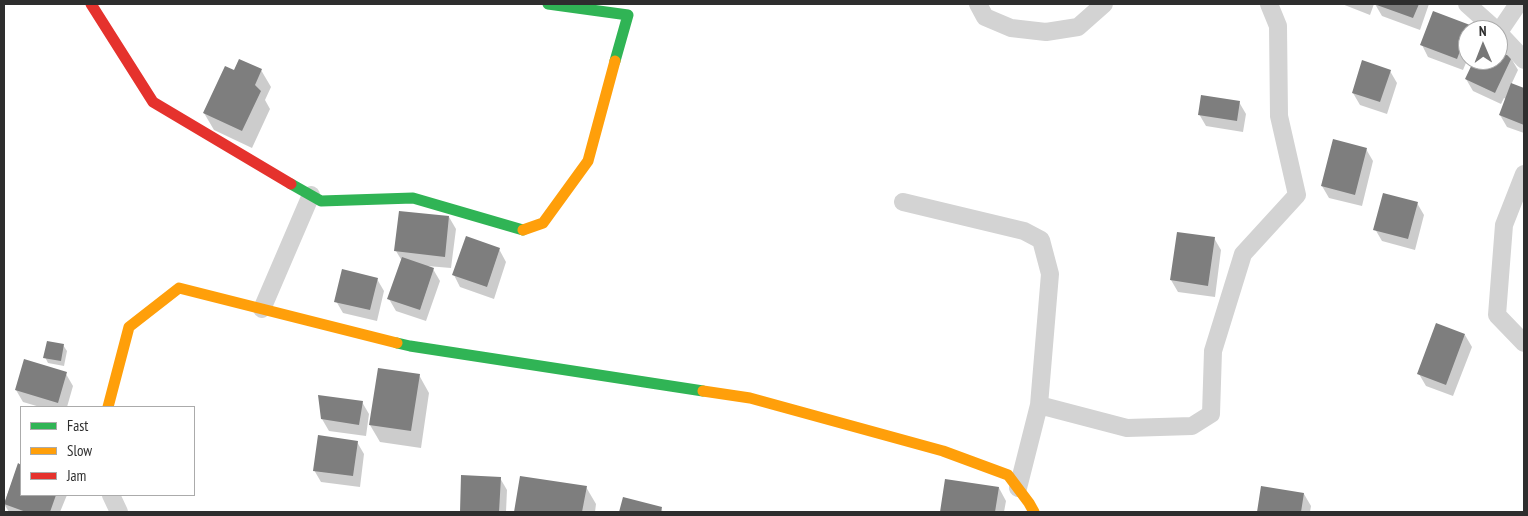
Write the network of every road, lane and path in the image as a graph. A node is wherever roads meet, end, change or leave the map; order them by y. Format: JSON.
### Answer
{"nodes":[{"id":1,"x":91,"y":4,"type":"edge"},
{"id":2,"x":548,"y":4,"type":"edge"},
{"id":3,"x":978,"y":4,"type":"edge"},
{"id":4,"x":1104,"y":4,"type":"edge"},
{"id":5,"x":1269,"y":4,"type":"edge"},
{"id":6,"x":1467,"y":4,"type":"edge"},
{"id":7,"x":1518,"y":4,"type":"edge"},
{"id":8,"x":1485,"y":20,"type":"edge"},
{"id":9,"x":1506,"y":20,"type":"edge"},
{"id":10,"x":1508,"y":42,"type":"edge"},
{"id":11,"x":1524,"y":60,"type":"edge"},
{"id":12,"x":1524,"y":174,"type":"edge"},
{"id":13,"x":311,"y":195,"type":"junction"},
{"id":14,"x":903,"y":202,"type":"dead end"},
{"id":15,"x":262,"y":309,"type":"junction"},
{"id":16,"x":1524,"y":344,"type":"edge"},
{"id":17,"x":1039,"y":405,"type":"junction"},
{"id":18,"x":108,"y":406,"type":"edge"},
{"id":19,"x":1018,"y":488,"type":"junction"},
{"id":20,"x":111,"y":496,"type":"edge"},
{"id":21,"x":119,"y":512,"type":"edge"},
{"id":22,"x":1034,"y":512,"type":"edge"}],
"edges":[{"from":1,"to":13,"type":"street"},
{"from":2,"to":13,"type":"street"},
{"from":3,"to":4,"type":"street"},
{"from":5,"to":17,"type":"street"},
{"from":6,"to":8,"type":"street"},
{"from":7,"to":9,"type":"street"},
{"from":10,"to":11,"type":"street"},
{"from":12,"to":16,"type":"street"},
{"from":13,"to":15,"type":"street"},
{"from":14,"to":17,"type":"street"},
{"from":15,"to":18,"type":"street"},
{"from":15,"to":19,"type":"street"},
{"from":17,"to":19,"type":"street"},
{"from":19,"to":22,"type":"street"},
{"from":20,"to":21,"type":"street"}]}
